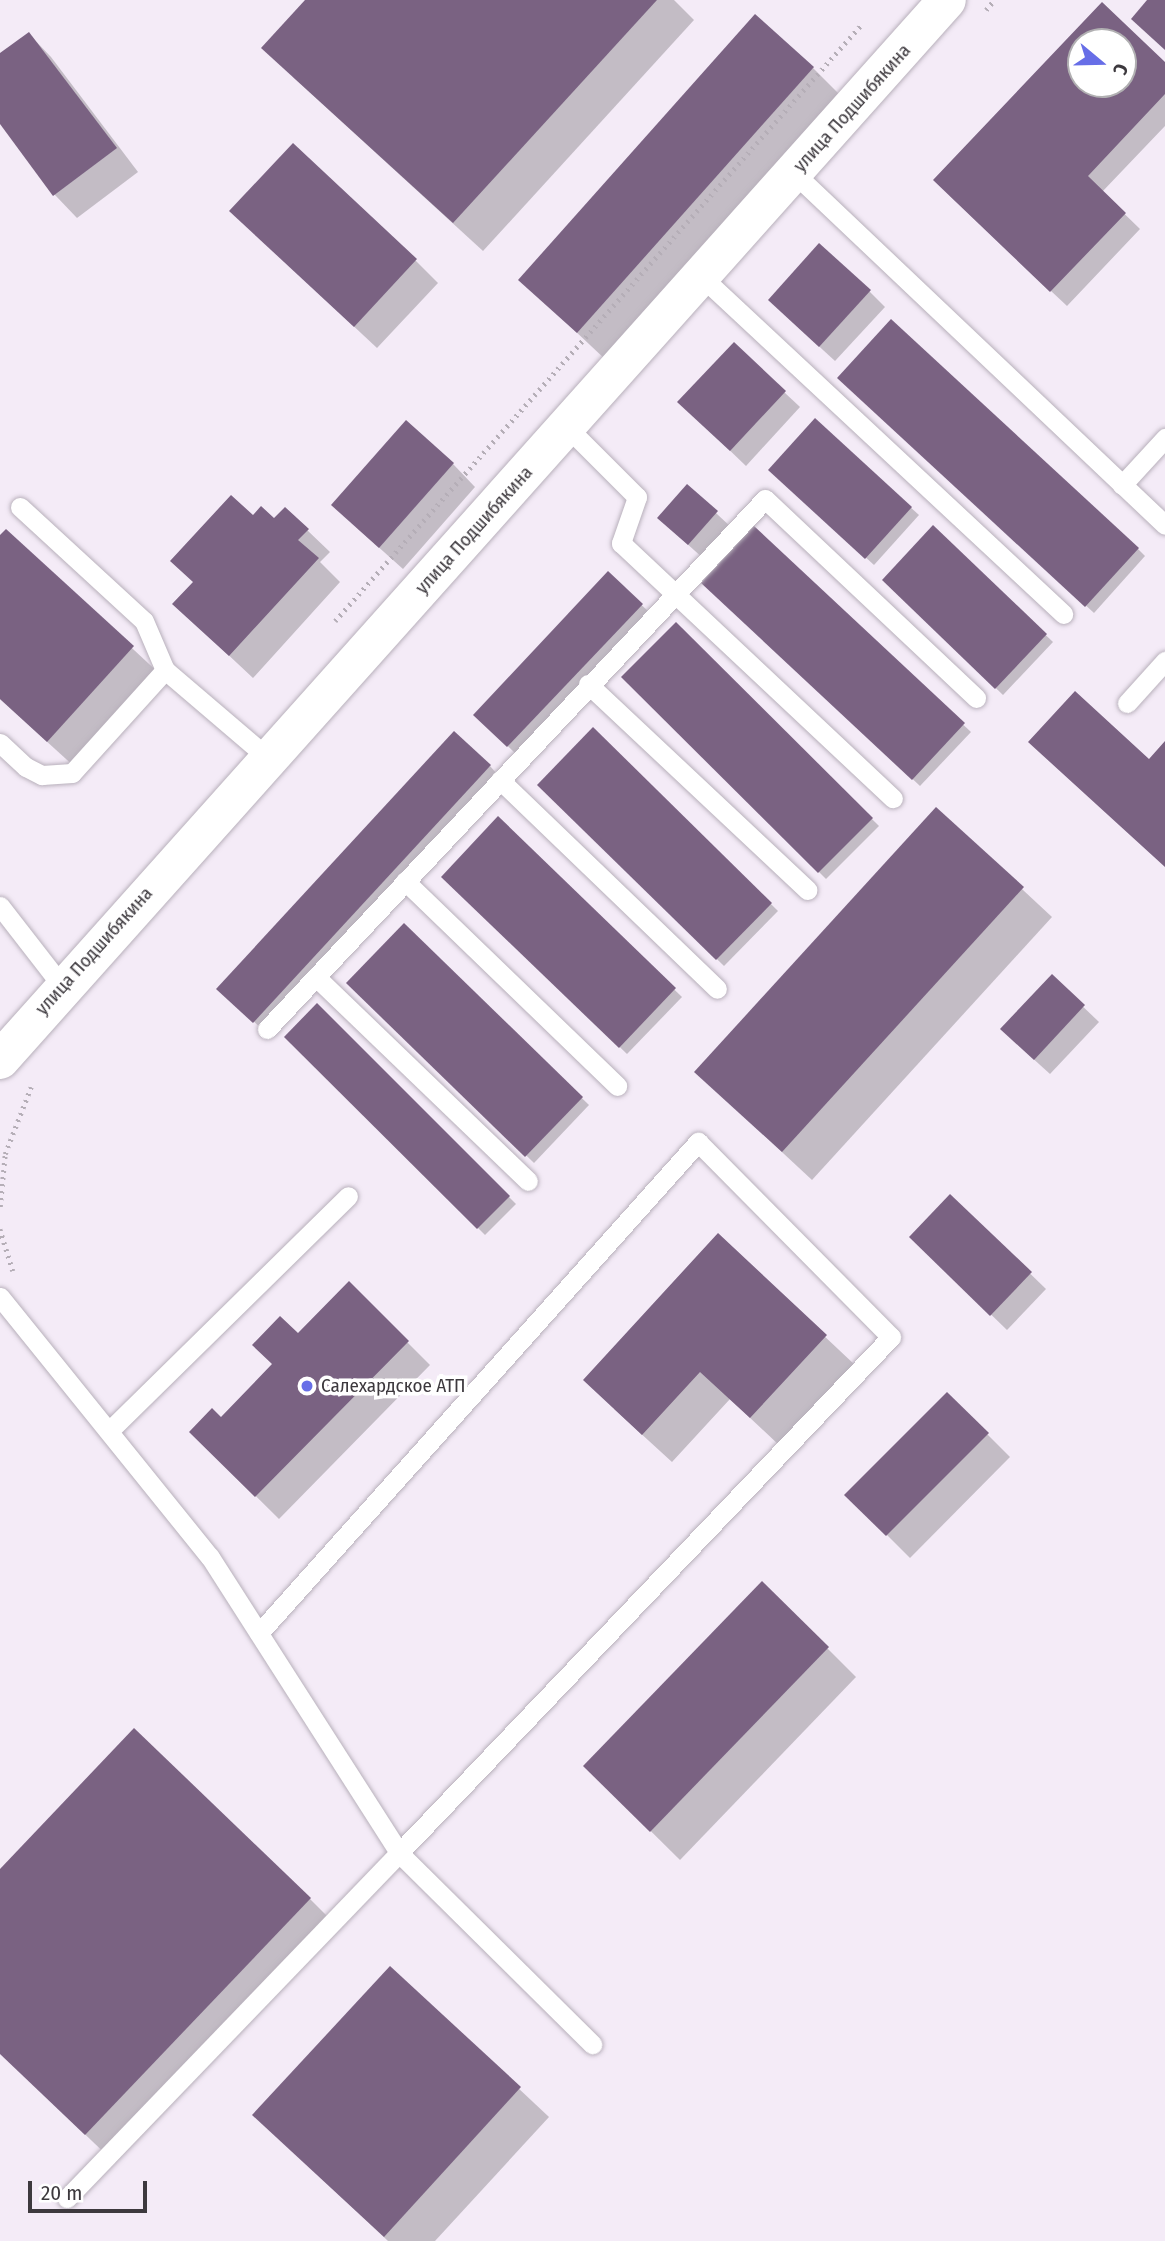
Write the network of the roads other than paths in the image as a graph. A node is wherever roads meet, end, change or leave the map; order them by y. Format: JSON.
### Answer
{"nodes":[{"id":1,"x":947,"y":0,"type":"edge"},
{"id":2,"x":794,"y":173,"type":"junction"},
{"id":3,"x":702,"y":276,"type":"junction"},
{"id":4,"x":567,"y":427,"type":"junction"},
{"id":5,"x":1165,"y":438,"type":"edge"},
{"id":6,"x":1122,"y":485,"type":"junction"},
{"id":7,"x":20,"y":507,"type":"dead end"},
{"id":8,"x":1165,"y":525,"type":"edge"},
{"id":9,"x":674,"y":592,"type":"junction"},
{"id":10,"x":1063,"y":614,"type":"dead end"},
{"id":11,"x":1165,"y":661,"type":"edge"},
{"id":12,"x":165,"y":670,"type":"junction"},
{"id":13,"x":588,"y":684,"type":"junction"},
{"id":14,"x":976,"y":698,"type":"dead end"},
{"id":15,"x":1127,"y":703,"type":"dead end"},
{"id":16,"x":0,"y":743,"type":"edge"},
{"id":17,"x":268,"y":758,"type":"junction"},
{"id":18,"x":500,"y":780,"type":"junction"},
{"id":19,"x":893,"y":798,"type":"dead end"},
{"id":20,"x":405,"y":881,"type":"junction"},
{"id":21,"x":807,"y":890,"type":"dead end"},
{"id":22,"x":0,"y":906,"type":"edge"},
{"id":23,"x":316,"y":977,"type":"junction"},
{"id":24,"x":62,"y":986,"type":"junction"},
{"id":25,"x":717,"y":989,"type":"dead end"},
{"id":26,"x":267,"y":1029,"type":"dead end"},
{"id":27,"x":0,"y":1060,"type":"edge"},
{"id":28,"x":617,"y":1086,"type":"dead end"},
{"id":29,"x":528,"y":1181,"type":"dead end"},
{"id":30,"x":348,"y":1196,"type":"dead end"},
{"id":31,"x":0,"y":1297,"type":"edge"},
{"id":32,"x":109,"y":1431,"type":"junction"},
{"id":33,"x":259,"y":1633,"type":"junction"},
{"id":34,"x":399,"y":1853,"type":"junction"},
{"id":35,"x":592,"y":2044,"type":"dead end"},
{"id":36,"x":67,"y":2199,"type":"dead end"}],
"edges":[{"from":1,"to":2,"type":"main road","name":"улица Подшибякина"},
{"from":2,"to":3,"type":"main road","name":"улица Подшибякина"},
{"from":2,"to":6,"type":"lane"},
{"from":3,"to":4,"type":"main road","name":"улица Подшибякина"},
{"from":3,"to":10,"type":"lane"},
{"from":4,"to":9,"type":"lane"},
{"from":4,"to":17,"type":"main road","name":"улица Подшибякина"},
{"from":5,"to":6,"type":"lane"},
{"from":6,"to":8,"type":"lane"},
{"from":7,"to":12,"type":"lane"},
{"from":9,"to":13,"type":"lane"},
{"from":9,"to":14,"type":"lane"},
{"from":9,"to":19,"type":"lane"},
{"from":11,"to":15,"type":"lane"},
{"from":12,"to":16,"type":"lane"},
{"from":12,"to":17,"type":"lane"},
{"from":13,"to":18,"type":"lane"},
{"from":13,"to":21,"type":"lane"},
{"from":17,"to":24,"type":"main road","name":"улица Подшибякина"},
{"from":18,"to":20,"type":"lane"},
{"from":18,"to":25,"type":"lane"},
{"from":20,"to":23,"type":"lane"},
{"from":20,"to":28,"type":"lane"},
{"from":22,"to":24,"type":"lane"},
{"from":23,"to":26,"type":"lane"},
{"from":23,"to":29,"type":"lane"},
{"from":24,"to":27,"type":"main road","name":"улица Подшибякина"},
{"from":30,"to":32,"type":"lane"},
{"from":31,"to":32,"type":"lane"},
{"from":32,"to":33,"type":"lane"},
{"from":33,"to":34,"type":"lane"},
{"from":33,"to":34,"type":"lane"},
{"from":34,"to":35,"type":"lane"},
{"from":34,"to":36,"type":"lane"}]}
